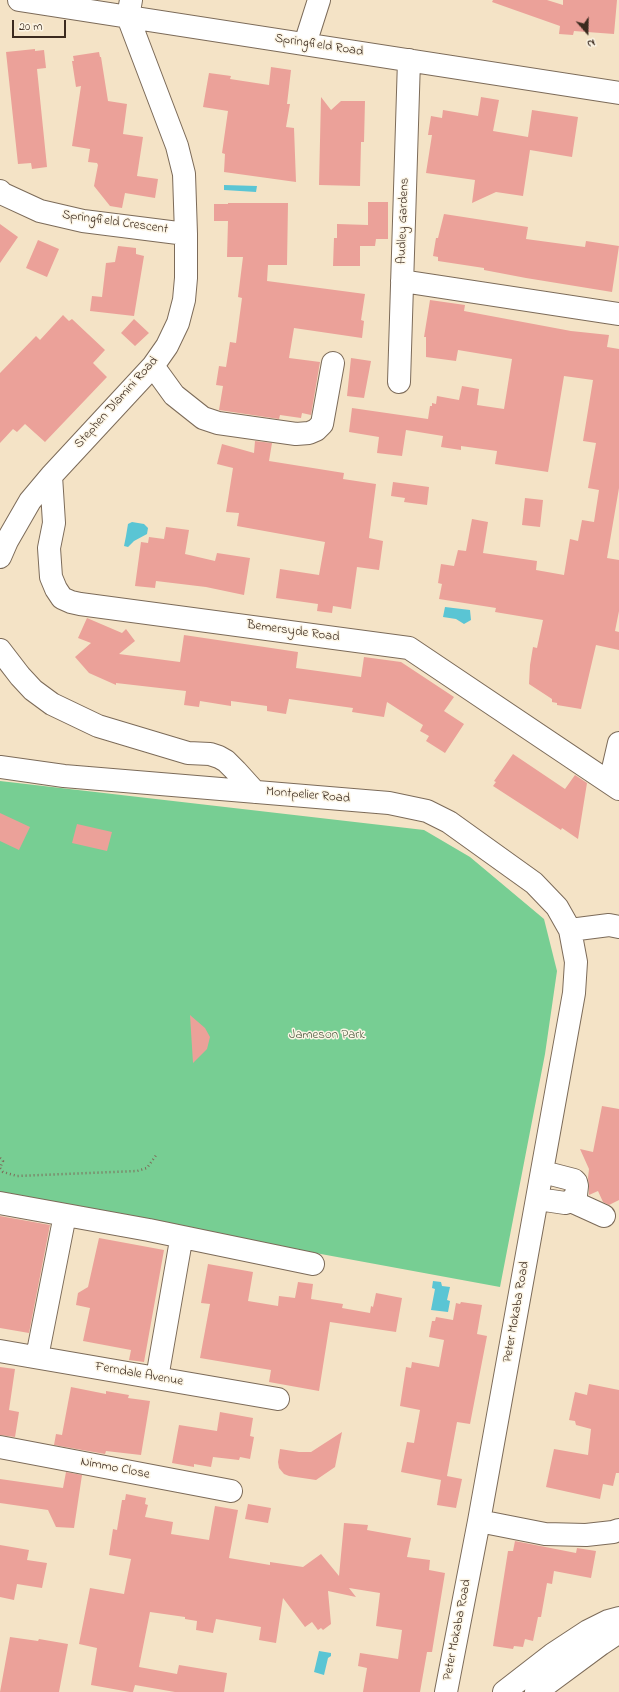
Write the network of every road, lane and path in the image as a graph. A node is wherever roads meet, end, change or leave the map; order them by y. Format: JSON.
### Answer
{"nodes":[{"id":1,"x":19,"y":0,"type":"edge"},
{"id":2,"x":319,"y":0,"type":"edge"},
{"id":3,"x":130,"y":8,"type":"edge"},
{"id":4,"x":305,"y":44,"type":"junction"},
{"id":5,"x":409,"y":60,"type":"junction"},
{"id":6,"x":619,"y":93,"type":"edge"},
{"id":7,"x":0,"y":191,"type":"edge"},
{"id":8,"x":186,"y":234,"type":"junction"},
{"id":9,"x":402,"y":281,"type":"junction"},
{"id":10,"x":618,"y":314,"type":"edge"},
{"id":11,"x":333,"y":363,"type":"dead end"},
{"id":12,"x":153,"y":366,"type":"junction"},
{"id":13,"x":399,"y":382,"type":"dead end"},
{"id":14,"x":51,"y":476,"type":"junction"},
{"id":15,"x":0,"y":557,"type":"edge"},
{"id":16,"x":0,"y":650,"type":"edge"},
{"id":17,"x":619,"y":743,"type":"edge"},
{"id":18,"x":188,"y":753,"type":"junction"},
{"id":19,"x":0,"y":767,"type":"edge"},
{"id":20,"x":615,"y":786,"type":"edge"},
{"id":21,"x":216,"y":788,"type":"junction"},
{"id":22,"x":255,"y":792,"type":"junction"},
{"id":23,"x":619,"y":927,"type":"edge"},
{"id":24,"x":570,"y":930,"type":"junction"},
{"id":25,"x":157,"y":1154,"type":"dead end"},
{"id":26,"x":0,"y":1158,"type":"edge"},
{"id":27,"x":543,"y":1172,"type":"junction"},
{"id":28,"x":538,"y":1199,"type":"junction"},
{"id":29,"x":571,"y":1201,"type":"junction"},
{"id":30,"x":0,"y":1203,"type":"edge"},
{"id":31,"x":604,"y":1216,"type":"dead end"},
{"id":32,"x":63,"y":1225,"type":"dead end"},
{"id":33,"x":180,"y":1246,"type":"dead end"},
{"id":34,"x":313,"y":1264,"type":"dead end"},
{"id":35,"x":0,"y":1352,"type":"edge"},
{"id":36,"x":37,"y":1357,"type":"junction"},
{"id":37,"x":158,"y":1378,"type":"junction"},
{"id":38,"x":278,"y":1399,"type":"dead end"},
{"id":39,"x":0,"y":1447,"type":"edge"},
{"id":40,"x":231,"y":1491,"type":"dead end"},
{"id":41,"x":479,"y":1521,"type":"junction"},
{"id":42,"x":619,"y":1530,"type":"edge"},
{"id":43,"x":619,"y":1618,"type":"edge"},
{"id":44,"x":619,"y":1632,"type":"edge"},
{"id":45,"x":446,"y":1692,"type":"edge"},
{"id":46,"x":504,"y":1692,"type":"edge"},
{"id":47,"x":536,"y":1692,"type":"edge"}],
"edges":[{"from":1,"to":3,"type":"street","name":"Springfield Road"},
{"from":2,"to":4,"type":"street"},
{"from":3,"to":4,"type":"street","name":"Springfield Road"},
{"from":3,"to":8,"type":"street","name":"Stephen Dlamini Road"},
{"from":4,"to":5,"type":"street","name":"Springfield Road"},
{"from":5,"to":6,"type":"street","name":"Springfield Road"},
{"from":5,"to":9,"type":"street","name":"Audley Gardens"},
{"from":7,"to":8,"type":"street","name":"Springfield Crescent"},
{"from":8,"to":12,"type":"street","name":"Stephen Dlamini Road"},
{"from":9,"to":10,"type":"street"},
{"from":9,"to":13,"type":"street","name":"Audley Gardens"},
{"from":11,"to":12,"type":"street"},
{"from":12,"to":14,"type":"street","name":"Stephen Dlamini Road"},
{"from":14,"to":15,"type":"street","name":"Stephen Dlamini Road"},
{"from":14,"to":20,"type":"street","name":"Bemersyde Road"},
{"from":16,"to":18,"type":"street"},
{"from":17,"to":20,"type":"street"},
{"from":18,"to":21,"type":"street"},
{"from":18,"to":22,"type":"street"},
{"from":19,"to":21,"type":"street","name":"Montpelier Road"},
{"from":21,"to":22,"type":"street","name":"Montpelier Road"},
{"from":22,"to":24,"type":"street","name":"Montpelier Road"},
{"from":23,"to":24,"type":"street"},
{"from":24,"to":27,"type":"street","name":"Peter Mokaba Road"},
{"from":25,"to":26,"type":"path"},
{"from":27,"to":28,"type":"street","name":"Peter Mokaba Road"},
{"from":27,"to":29,"type":"street"},
{"from":28,"to":29,"type":"street"},
{"from":28,"to":41,"type":"street","name":"Peter Mokaba Road"},
{"from":29,"to":31,"type":"street"},
{"from":30,"to":34,"type":"street"},
{"from":32,"to":36,"type":"street"},
{"from":33,"to":37,"type":"street"},
{"from":35,"to":36,"type":"street","name":"Ferndale Avenue"},
{"from":36,"to":37,"type":"street","name":"Ferndale Avenue"},
{"from":37,"to":38,"type":"street","name":"Ferndale Avenue"},
{"from":39,"to":40,"type":"street","name":"Nimmo Close"},
{"from":41,"to":42,"type":"street"},
{"from":41,"to":45,"type":"street","name":"Peter Mokaba Road"},
{"from":43,"to":46,"type":"street"},
{"from":44,"to":47,"type":"street"}]}
